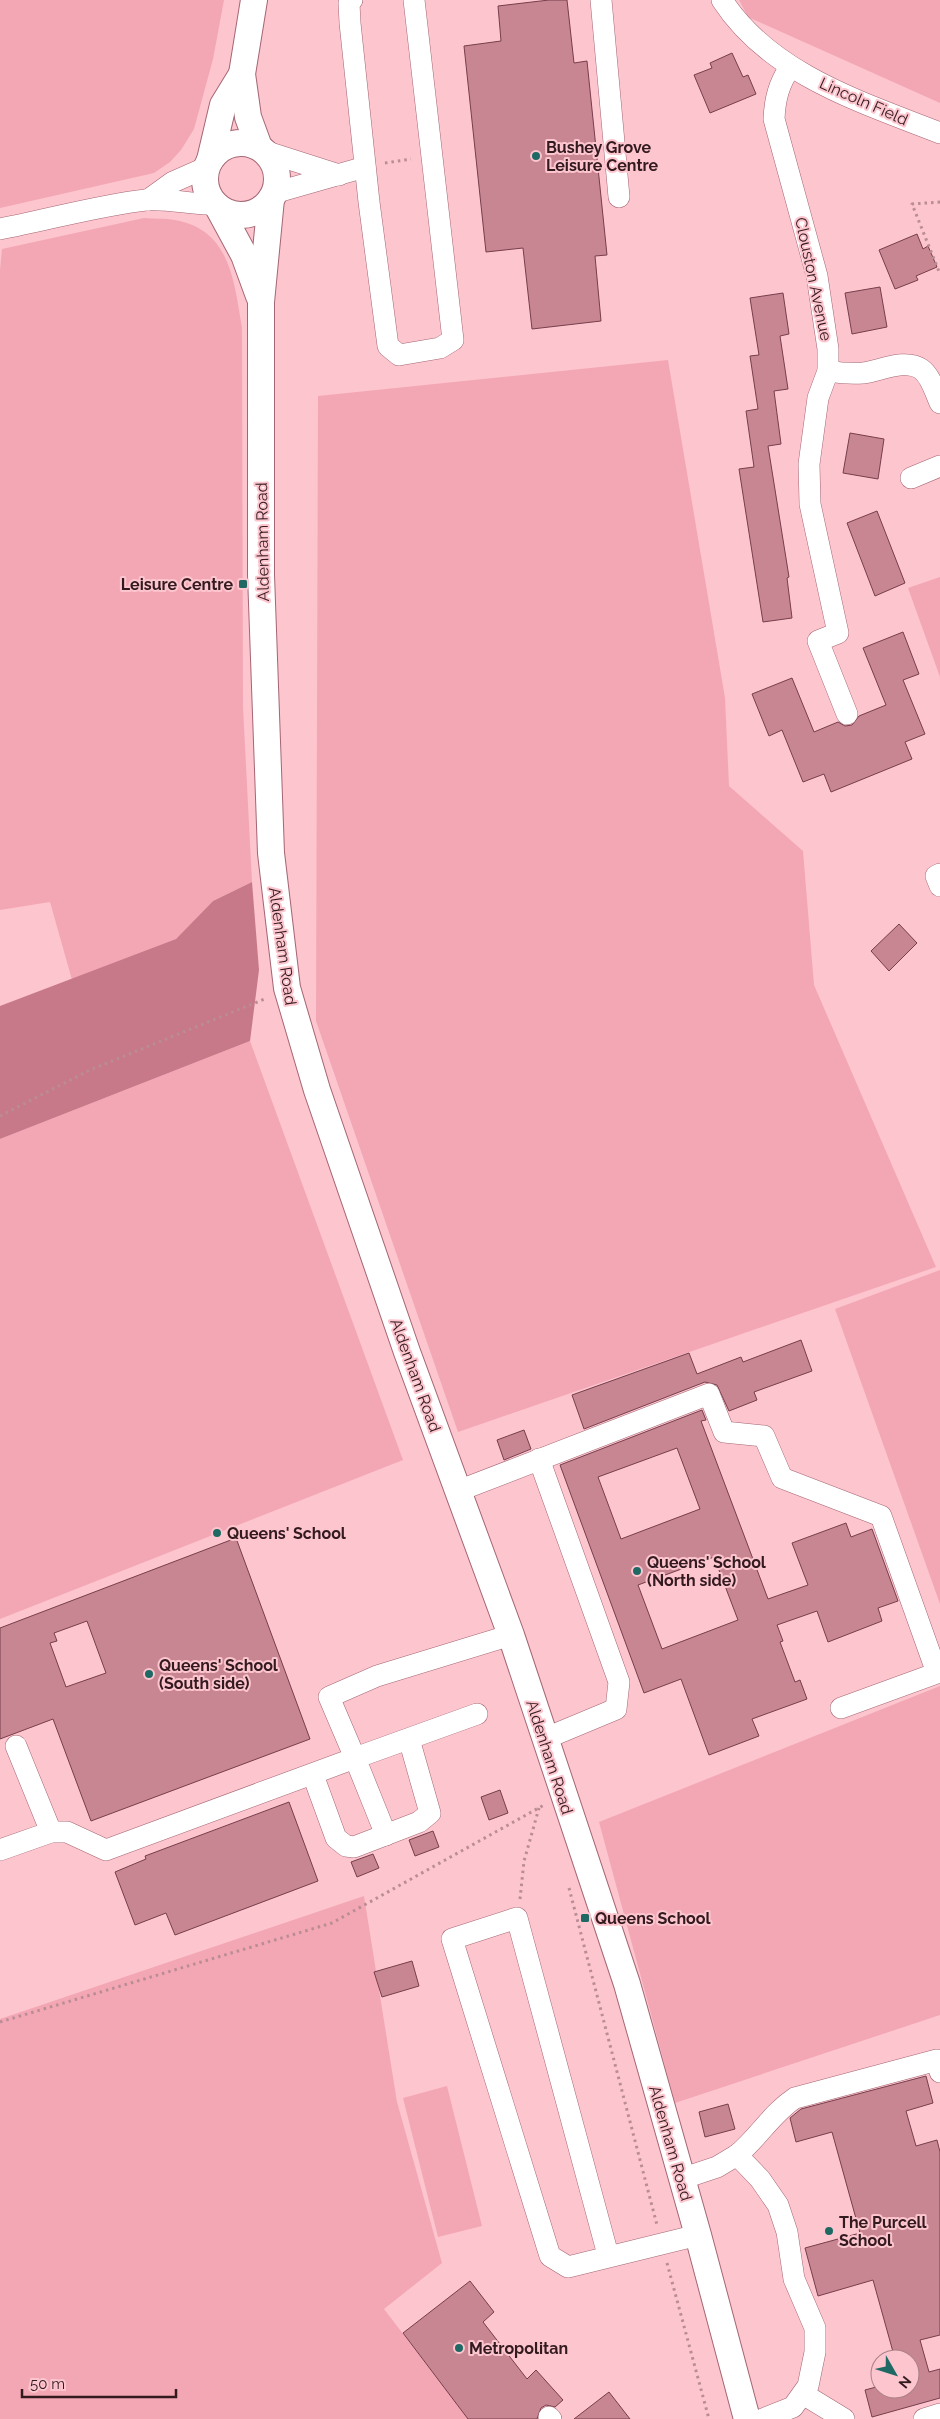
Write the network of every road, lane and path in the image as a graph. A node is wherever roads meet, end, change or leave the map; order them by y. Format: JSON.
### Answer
{"nodes":[{"id":1,"x":254,"y":0,"type":"edge"},
{"id":2,"x":352,"y":0,"type":"edge"},
{"id":3,"x":414,"y":0,"type":"edge"},
{"id":4,"x":601,"y":0,"type":"edge"},
{"id":5,"x":722,"y":0,"type":"edge"},
{"id":6,"x":790,"y":67,"type":"junction"},
{"id":7,"x":242,"y":74,"type":"junction"},
{"id":8,"x":940,"y":133,"type":"edge"},
{"id":9,"x":262,"y":149,"type":"junction"},
{"id":10,"x":414,"y":159,"type":"dead end"},
{"id":11,"x":208,"y":163,"type":"junction"},
{"id":12,"x":365,"y":167,"type":"junction"},
{"id":13,"x":340,"y":175,"type":"junction"},
{"id":14,"x":273,"y":196,"type":"junction"},
{"id":15,"x":619,"y":197,"type":"dead end"},
{"id":16,"x":148,"y":200,"type":"junction"},
{"id":17,"x":940,"y":202,"type":"edge"},
{"id":18,"x":216,"y":205,"type":"junction"},
{"id":19,"x":0,"y":229,"type":"edge"},
{"id":20,"x":940,"y":274,"type":"edge"},
{"id":21,"x":261,"y":302,"type":"junction"},
{"id":22,"x":828,"y":371,"type":"junction"},
{"id":23,"x":940,"y":403,"type":"edge"},
{"id":24,"x":940,"y":466,"type":"edge"},
{"id":25,"x":911,"y":478,"type":"dead end"},
{"id":26,"x":847,"y":714,"type":"dead end"},
{"id":27,"x":940,"y":874,"type":"edge"},
{"id":28,"x":940,"y":886,"type":"edge"},
{"id":29,"x":287,"y":988,"type":"junction"},
{"id":30,"x":0,"y":1116,"type":"edge"},
{"id":31,"x":539,"y":1459,"type":"junction"},
{"id":32,"x":458,"y":1491,"type":"junction"},
{"id":33,"x":511,"y":1635,"type":"junction"},
{"id":34,"x":841,"y":1708,"type":"dead end"},
{"id":35,"x":477,"y":1714,"type":"dead end"},
{"id":36,"x":409,"y":1739,"type":"junction"},
{"id":37,"x":544,"y":1739,"type":"junction"},
{"id":38,"x":16,"y":1746,"type":"dead end"},
{"id":39,"x":356,"y":1758,"type":"junction"},
{"id":40,"x":313,"y":1774,"type":"junction"},
{"id":41,"x":544,"y":1804,"type":"dead end"},
{"id":42,"x":539,"y":1807,"type":"junction"},
{"id":43,"x":51,"y":1832,"type":"junction"},
{"id":44,"x":386,"y":1835,"type":"junction"},
{"id":45,"x":0,"y":1850,"type":"edge"},
{"id":46,"x":517,"y":1918,"type":"junction"},
{"id":47,"x":579,"y":1934,"type":"dead end"},
{"id":48,"x":0,"y":2022,"type":"edge"},
{"id":49,"x":940,"y":2072,"type":"edge"},
{"id":50,"x":737,"y":2155,"type":"junction"},
{"id":51,"x":681,"y":2179,"type":"junction"},
{"id":52,"x":658,"y":2225,"type":"dead end"},
{"id":53,"x":698,"y":2235,"type":"junction"},
{"id":54,"x":608,"y":2255,"type":"junction"},
{"id":55,"x":665,"y":2255,"type":"dead end"},
{"id":56,"x":803,"y":2394,"type":"junction"},
{"id":57,"x":940,"y":2414,"type":"edge"},
{"id":58,"x":709,"y":2419,"type":"edge"},
{"id":59,"x":747,"y":2419,"type":"edge"},
{"id":60,"x":763,"y":2419,"type":"edge"},
{"id":61,"x":844,"y":2419,"type":"edge"},
{"id":62,"x":924,"y":2419,"type":"edge"}],
"edges":[{"from":1,"to":7,"type":"main road"},
{"from":2,"to":12,"type":"street"},
{"from":3,"to":12,"type":"street"},
{"from":4,"to":15,"type":"street"},
{"from":5,"to":6,"type":"street","name":"Lincoln Field"},
{"from":6,"to":8,"type":"street","name":"Lincoln Field"},
{"from":6,"to":22,"type":"street","name":"Clouston Avenue"},
{"from":7,"to":9,"type":"main road"},
{"from":7,"to":11,"type":"main road"},
{"from":9,"to":11,"type":"main road"},
{"from":9,"to":13,"type":"street"},
{"from":9,"to":14,"type":"main road"},
{"from":10,"to":12,"type":"path"},
{"from":11,"to":16,"type":"street"},
{"from":11,"to":18,"type":"main road"},
{"from":12,"to":13,"type":"street"},
{"from":13,"to":14,"type":"street"},
{"from":14,"to":18,"type":"main road"},
{"from":14,"to":21,"type":"main road","name":"Aldenham Road"},
{"from":16,"to":18,"type":"street"},
{"from":16,"to":19,"type":"street"},
{"from":17,"to":20,"type":"path"},
{"from":18,"to":21,"type":"main road","name":"Aldenham Road"},
{"from":21,"to":29,"type":"main road","name":"Aldenham Road"},
{"from":22,"to":23,"type":"street"},
{"from":22,"to":26,"type":"street","name":"Clouston Avenue"},
{"from":24,"to":25,"type":"street"},
{"from":27,"to":28,"type":"street"},
{"from":29,"to":30,"type":"path"},
{"from":29,"to":32,"type":"main road","name":"Aldenham Road"},
{"from":31,"to":32,"type":"street"},
{"from":31,"to":34,"type":"street"},
{"from":31,"to":37,"type":"street"},
{"from":32,"to":33,"type":"main road","name":"Aldenham Road"},
{"from":33,"to":37,"type":"main road","name":"Aldenham Road"},
{"from":33,"to":39,"type":"street"},
{"from":35,"to":36,"type":"street"},
{"from":36,"to":39,"type":"street"},
{"from":36,"to":44,"type":"street"},
{"from":37,"to":51,"type":"main road","name":"Aldenham Road"},
{"from":38,"to":43,"type":"street"},
{"from":39,"to":40,"type":"street"},
{"from":39,"to":44,"type":"street"},
{"from":40,"to":43,"type":"street"},
{"from":40,"to":44,"type":"street"},
{"from":41,"to":42,"type":"path"},
{"from":42,"to":46,"type":"path"},
{"from":42,"to":48,"type":"path"},
{"from":43,"to":45,"type":"street"},
{"from":46,"to":54,"type":"street"},
{"from":46,"to":54,"type":"street"},
{"from":47,"to":52,"type":"path","name":"Aldenham Road"},
{"from":49,"to":50,"type":"street"},
{"from":50,"to":51,"type":"street"},
{"from":50,"to":56,"type":"street"},
{"from":51,"to":53,"type":"main road","name":"Aldenham Road"},
{"from":53,"to":54,"type":"street"},
{"from":53,"to":59,"type":"main road","name":"Aldenham Road"},
{"from":55,"to":58,"type":"path"},
{"from":56,"to":60,"type":"street"},
{"from":56,"to":61,"type":"street"},
{"from":57,"to":62,"type":"street"}]}
